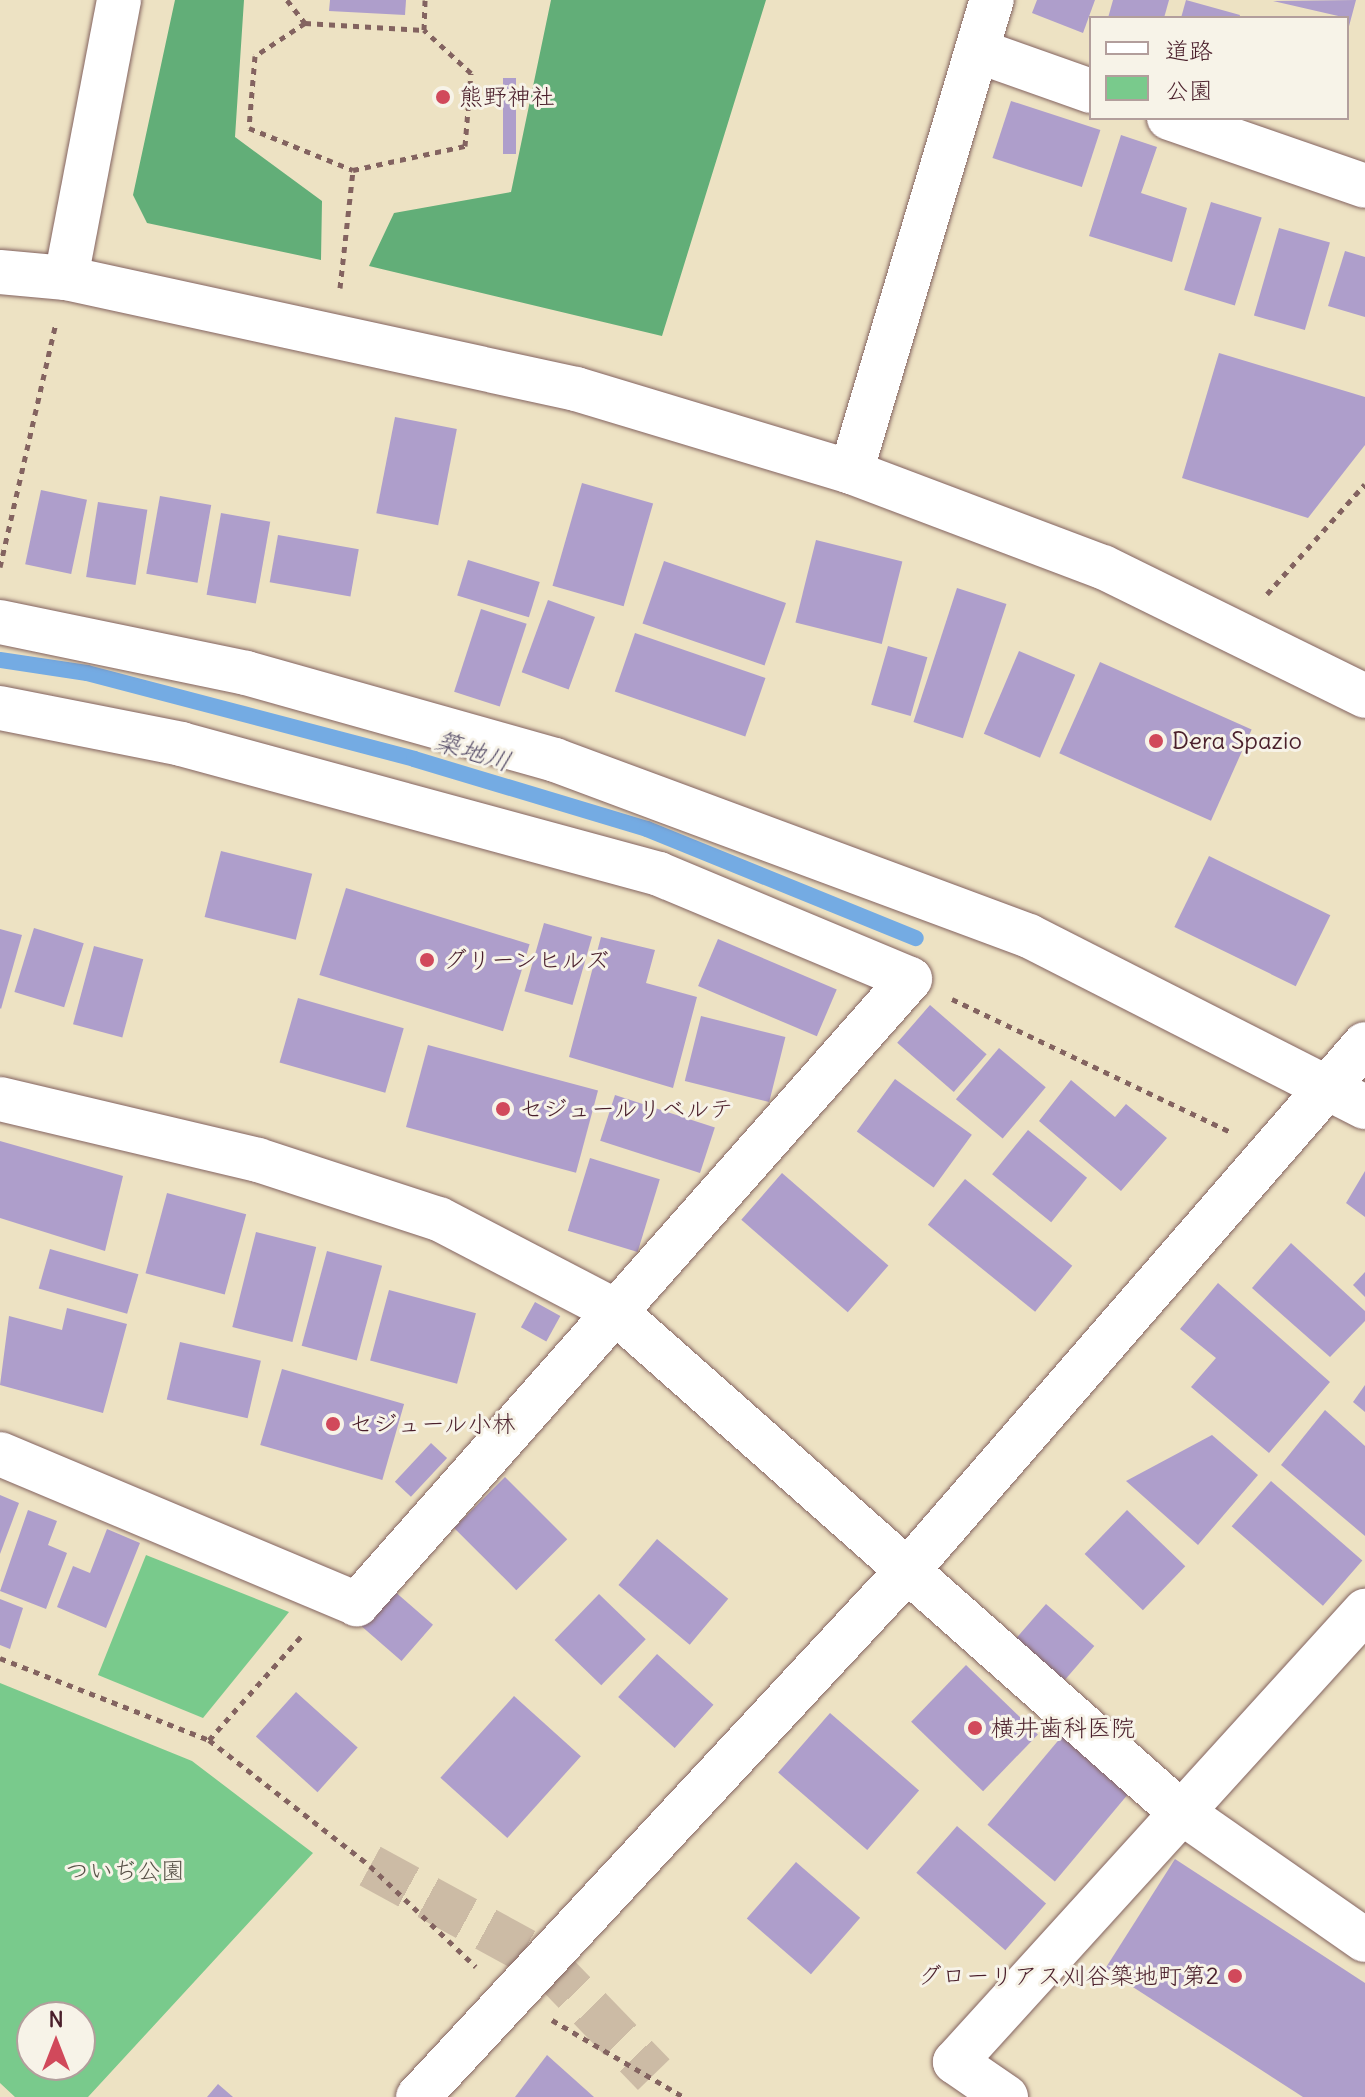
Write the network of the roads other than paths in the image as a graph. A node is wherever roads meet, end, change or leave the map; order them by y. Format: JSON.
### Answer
{"nodes":[{"id":1,"x":119,"y":0,"type":"edge"},
{"id":2,"x":992,"y":0,"type":"edge"},
{"id":3,"x":978,"y":51,"type":"junction"},
{"id":4,"x":1089,"y":90,"type":"edge"},
{"id":5,"x":1175,"y":120,"type":"edge"},
{"id":6,"x":1365,"y":186,"type":"edge"},
{"id":7,"x":0,"y":272,"type":"edge"},
{"id":8,"x":66,"y":278,"type":"junction"},
{"id":9,"x":851,"y":472,"type":"junction"},
{"id":10,"x":0,"y":622,"type":"edge"},
{"id":11,"x":1365,"y":696,"type":"edge"},
{"id":12,"x":0,"y":708,"type":"edge"},
{"id":13,"x":1365,"y":1044,"type":"edge"},
{"id":14,"x":1329,"y":1084,"type":"junction"},
{"id":15,"x":0,"y":1099,"type":"edge"},
{"id":16,"x":1365,"y":1107,"type":"edge"},
{"id":17,"x":612,"y":1309,"type":"junction"},
{"id":18,"x":0,"y":1454,"type":"edge"},
{"id":19,"x":907,"y":1571,"type":"junction"},
{"id":20,"x":1365,"y":1611,"type":"edge"},
{"id":21,"x":1177,"y":1809,"type":"junction"},
{"id":22,"x":1365,"y":1940,"type":"edge"},
{"id":23,"x":418,"y":2097,"type":"edge"},
{"id":24,"x":1006,"y":2097,"type":"edge"}],
"edges":[{"from":1,"to":8,"type":"street"},
{"from":2,"to":3,"type":"street"},
{"from":3,"to":4,"type":"street"},
{"from":3,"to":9,"type":"street"},
{"from":5,"to":6,"type":"street"},
{"from":7,"to":8,"type":"street"},
{"from":8,"to":9,"type":"street"},
{"from":9,"to":11,"type":"street"},
{"from":10,"to":14,"type":"street"},
{"from":12,"to":17,"type":"street"},
{"from":13,"to":14,"type":"street"},
{"from":14,"to":16,"type":"street"},
{"from":14,"to":19,"type":"street"},
{"from":15,"to":17,"type":"street"},
{"from":17,"to":18,"type":"street"},
{"from":17,"to":19,"type":"street"},
{"from":19,"to":21,"type":"street"},
{"from":19,"to":23,"type":"street"},
{"from":20,"to":21,"type":"street"},
{"from":21,"to":22,"type":"street"},
{"from":21,"to":24,"type":"street"}]}
